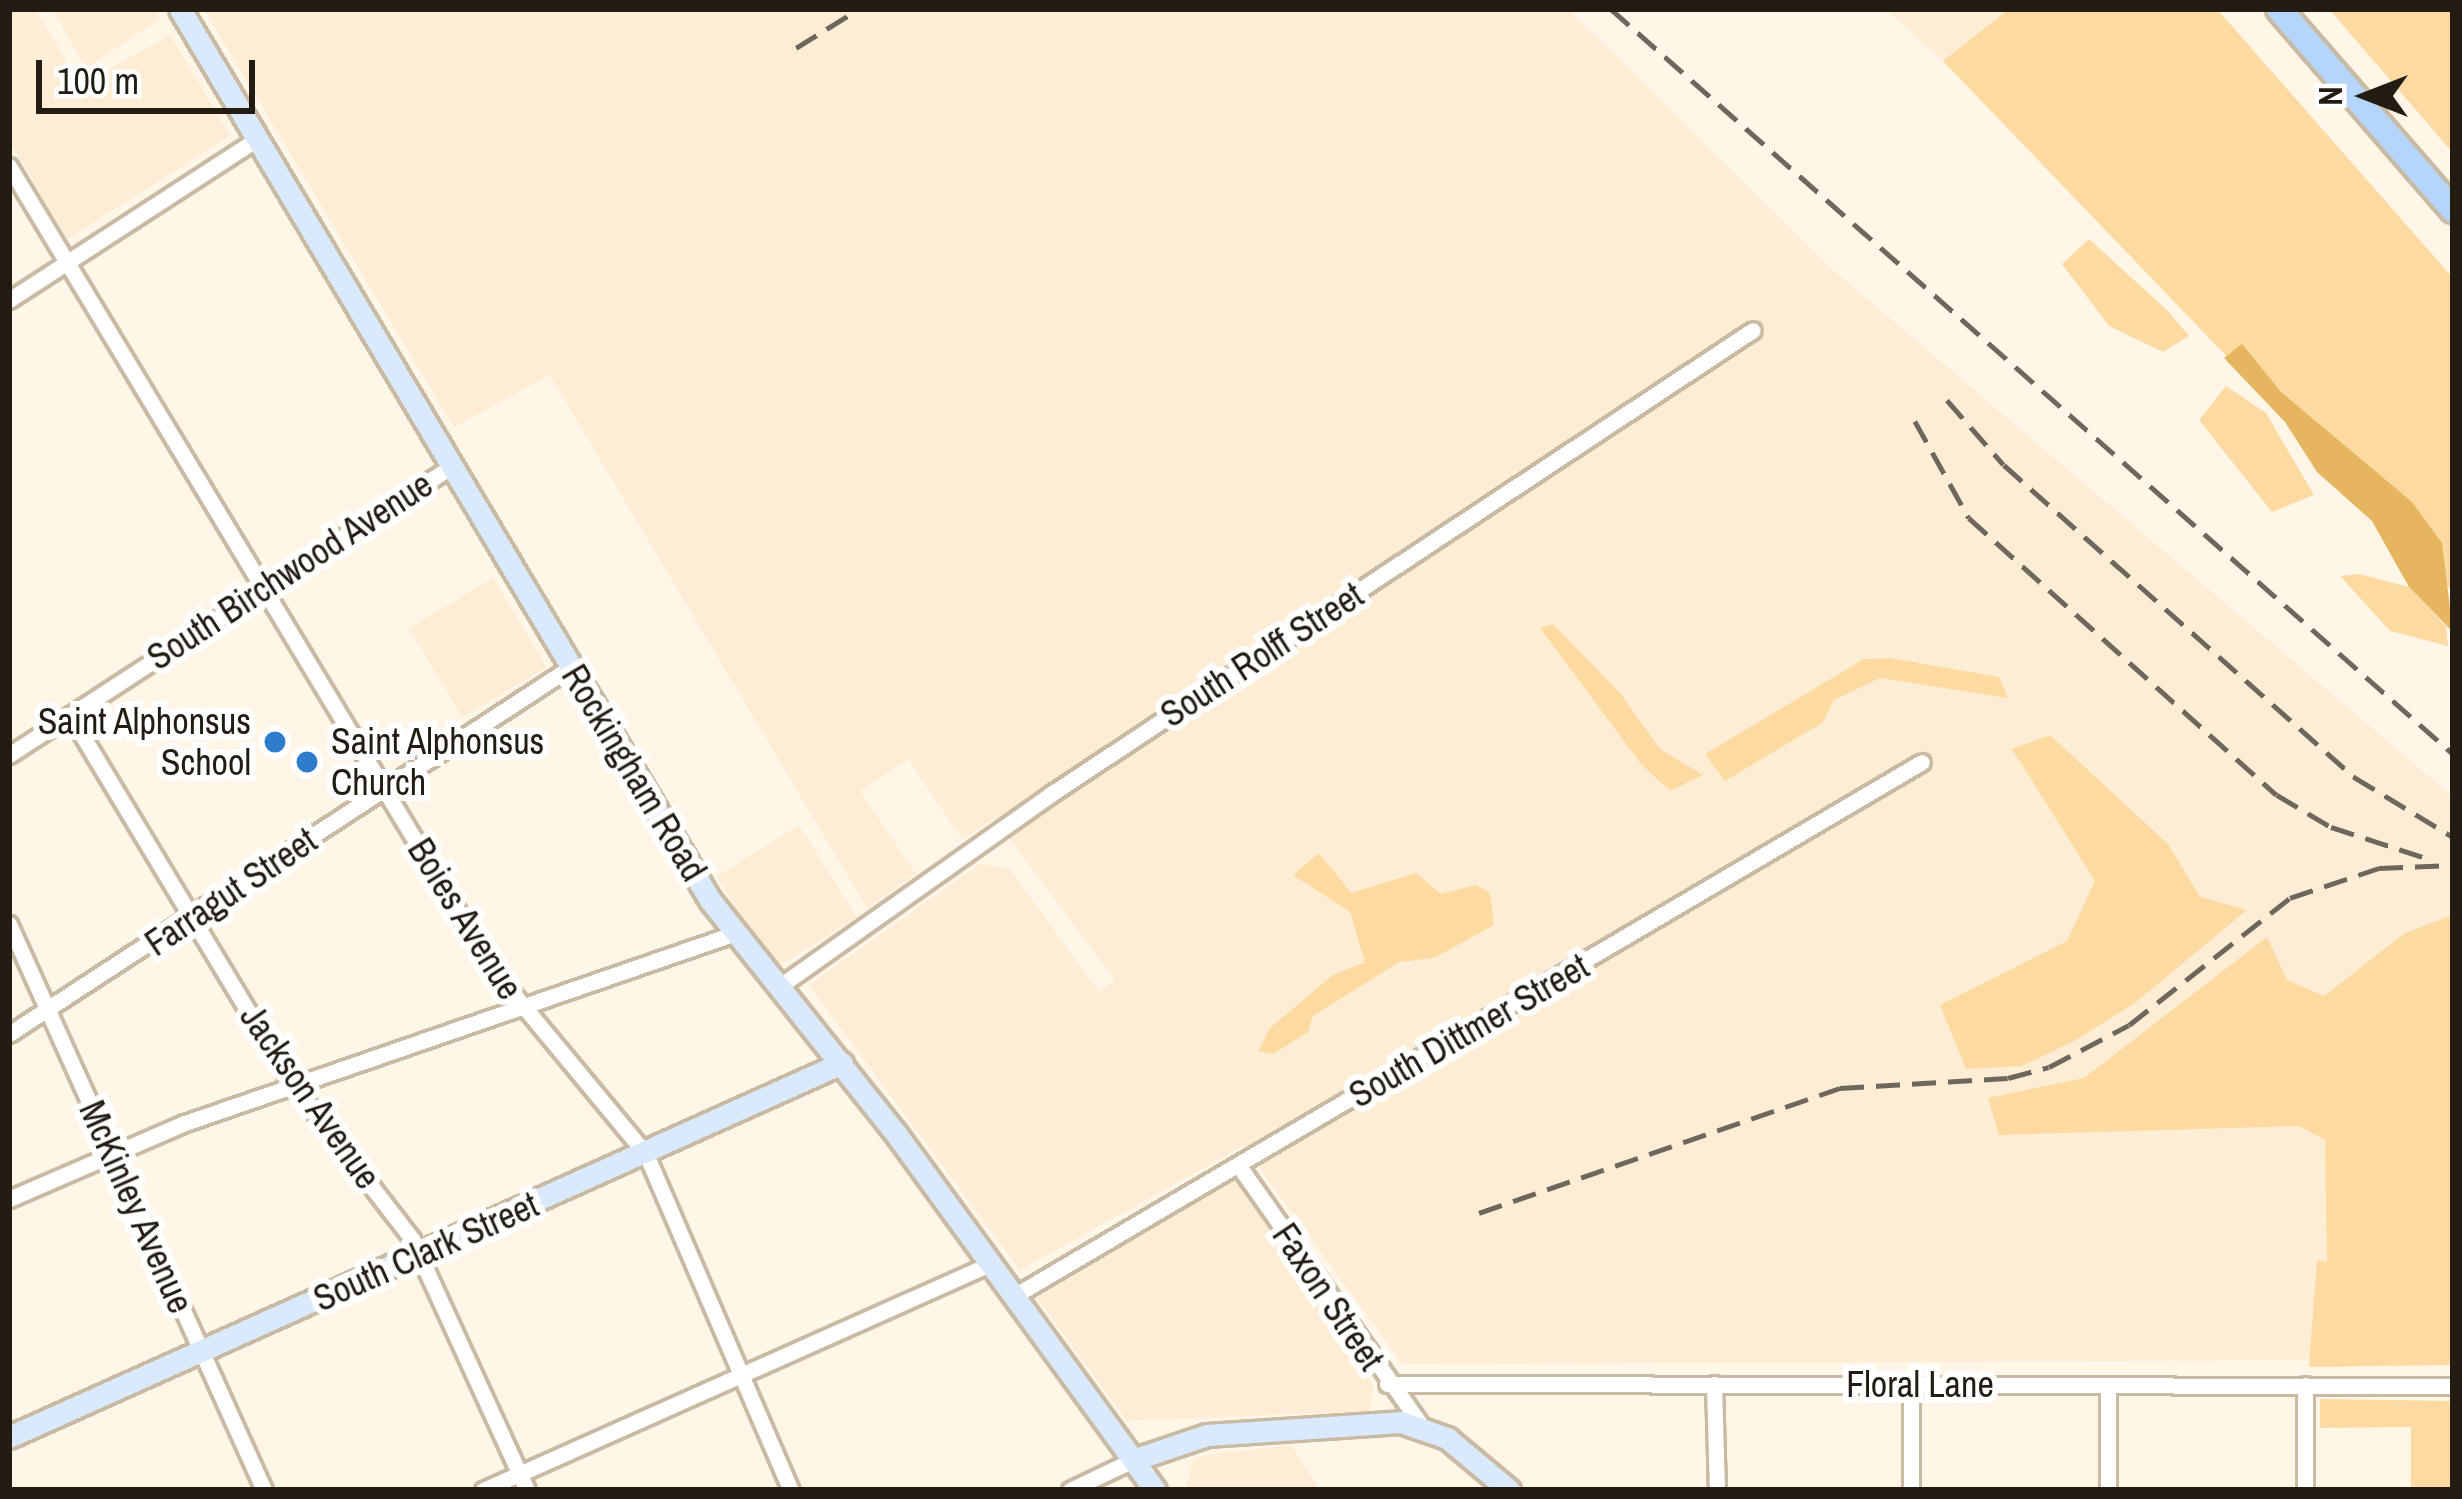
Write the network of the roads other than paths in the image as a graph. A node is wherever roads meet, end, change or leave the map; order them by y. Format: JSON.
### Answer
{"nodes":[{"id":1,"x":180,"y":9,"type":"edge"},
{"id":2,"x":2279,"y":9,"type":"edge"},
{"id":3,"x":258,"y":138,"type":"junction"},
{"id":4,"x":9,"y":166,"type":"edge"},
{"id":5,"x":2453,"y":209,"type":"edge"},
{"id":6,"x":66,"y":262,"type":"junction"},
{"id":7,"x":9,"y":300,"type":"edge"},
{"id":8,"x":1753,"y":330,"type":"dead end"},
{"id":9,"x":452,"y":466,"type":"junction"},
{"id":10,"x":264,"y":590,"type":"junction"},
{"id":11,"x":571,"y":667,"type":"junction"},
{"id":12,"x":70,"y":715,"type":"junction"},
{"id":13,"x":9,"y":755,"type":"edge"},
{"id":14,"x":1922,"y":762,"type":"dead end"},
{"id":15,"x":385,"y":789,"type":"junction"},
{"id":16,"x":194,"y":916,"type":"junction"},
{"id":17,"x":9,"y":924,"type":"edge"},
{"id":18,"x":733,"y":934,"type":"junction"},
{"id":19,"x":776,"y":988,"type":"junction"},
{"id":20,"x":518,"y":1004,"type":"junction"},
{"id":21,"x":48,"y":1012,"type":"junction"},
{"id":22,"x":9,"y":1034,"type":"edge"},
{"id":23,"x":842,"y":1063,"type":"junction"},
{"id":24,"x":297,"y":1089,"type":"junction"},
{"id":25,"x":110,"y":1151,"type":"junction"},
{"id":26,"x":646,"y":1154,"type":"junction"},
{"id":27,"x":1239,"y":1166,"type":"junction"},
{"id":28,"x":9,"y":1199,"type":"edge"},
{"id":29,"x":420,"y":1256,"type":"junction"},
{"id":30,"x":990,"y":1264,"type":"junction"},
{"id":31,"x":1013,"y":1297,"type":"junction"},
{"id":32,"x":201,"y":1351,"type":"junction"},
{"id":33,"x":740,"y":1372,"type":"junction"},
{"id":34,"x":1387,"y":1384,"type":"junction"},
{"id":35,"x":1714,"y":1384,"type":"junction"},
{"id":36,"x":1911,"y":1385,"type":"junction"},
{"id":37,"x":2108,"y":1385,"type":"junction"},
{"id":38,"x":2305,"y":1385,"type":"junction"},
{"id":39,"x":2453,"y":1386,"type":"edge"},
{"id":40,"x":1421,"y":1425,"type":"junction"},
{"id":41,"x":9,"y":1437,"type":"edge"},
{"id":42,"x":1133,"y":1460,"type":"junction"},
{"id":43,"x":524,"y":1482,"type":"edge"},
{"id":44,"x":264,"y":1490,"type":"edge"},
{"id":45,"x":483,"y":1490,"type":"edge"},
{"id":46,"x":791,"y":1490,"type":"edge"},
{"id":47,"x":1070,"y":1490,"type":"edge"},
{"id":48,"x":1155,"y":1490,"type":"edge"},
{"id":49,"x":1509,"y":1490,"type":"edge"},
{"id":50,"x":1717,"y":1490,"type":"edge"},
{"id":51,"x":1911,"y":1490,"type":"edge"},
{"id":52,"x":2108,"y":1490,"type":"edge"},
{"id":53,"x":2305,"y":1490,"type":"edge"}],
"edges":[{"from":1,"to":3,"type":"street","name":"Rockingham Road"},
{"from":2,"to":5,"type":"main road"},
{"from":3,"to":6,"type":"street"},
{"from":3,"to":9,"type":"street","name":"Rockingham Road"},
{"from":4,"to":6,"type":"street","name":"Boies Avenue"},
{"from":6,"to":7,"type":"street"},
{"from":6,"to":10,"type":"street","name":"Boies Avenue"},
{"from":8,"to":19,"type":"street","name":"South Rolff Street"},
{"from":9,"to":10,"type":"street","name":"South Birchwood Avenue"},
{"from":9,"to":11,"type":"street","name":"Rockingham Road"},
{"from":10,"to":12,"type":"street","name":"South Birchwood Avenue"},
{"from":10,"to":15,"type":"street","name":"Boies Avenue"},
{"from":11,"to":15,"type":"street","name":"Farragut Street"},
{"from":11,"to":18,"type":"street","name":"Rockingham Road"},
{"from":12,"to":13,"type":"street","name":"South Birchwood Avenue"},
{"from":12,"to":16,"type":"street","name":"Jackson Avenue"},
{"from":14,"to":27,"type":"street","name":"South Dittmer Street"},
{"from":15,"to":16,"type":"street","name":"Farragut Street"},
{"from":15,"to":20,"type":"street","name":"Boies Avenue"},
{"from":16,"to":21,"type":"street","name":"Farragut Street"},
{"from":16,"to":24,"type":"street","name":"Jackson Avenue"},
{"from":17,"to":21,"type":"street","name":"McKinley Avenue"},
{"from":18,"to":19,"type":"street","name":"Rockingham Road"},
{"from":18,"to":20,"type":"street"},
{"from":19,"to":23,"type":"street","name":"Rockingham Road"},
{"from":20,"to":24,"type":"street"},
{"from":20,"to":26,"type":"street","name":"Boies Avenue"},
{"from":21,"to":22,"type":"street","name":"Farragut Street"},
{"from":21,"to":25,"type":"street","name":"McKinley Avenue"},
{"from":23,"to":26,"type":"street","name":"South Clark Street"},
{"from":23,"to":30,"type":"street","name":"Rockingham Road"},
{"from":24,"to":25,"type":"street"},
{"from":24,"to":29,"type":"street","name":"Jackson Avenue"},
{"from":25,"to":28,"type":"street"},
{"from":25,"to":32,"type":"street","name":"McKinley Avenue"},
{"from":26,"to":29,"type":"street","name":"South Clark Street"},
{"from":26,"to":33,"type":"street","name":"Boies Avenue"},
{"from":27,"to":31,"type":"street","name":"South Dittmer Street"},
{"from":27,"to":34,"type":"street","name":"Faxon Street"},
{"from":29,"to":32,"type":"street","name":"South Clark Street"},
{"from":29,"to":43,"type":"street","name":"Jackson Avenue"},
{"from":30,"to":31,"type":"street","name":"Rockingham Road"},
{"from":30,"to":33,"type":"street"},
{"from":31,"to":42,"type":"street","name":"Rockingham Road"},
{"from":32,"to":41,"type":"street","name":"South Clark Street"},
{"from":32,"to":44,"type":"street","name":"McKinley Avenue"},
{"from":33,"to":43,"type":"street"},
{"from":33,"to":46,"type":"street","name":"Boies Avenue"},
{"from":34,"to":35,"type":"street","name":"Floral Lane"},
{"from":34,"to":40,"type":"street","name":"Faxon Street"},
{"from":35,"to":36,"type":"street","name":"Floral Lane"},
{"from":35,"to":50,"type":"street"},
{"from":36,"to":37,"type":"street","name":"Floral Lane"},
{"from":36,"to":51,"type":"street"},
{"from":37,"to":38,"type":"street","name":"Floral Lane"},
{"from":37,"to":52,"type":"street"},
{"from":38,"to":39,"type":"street","name":"Floral Lane"},
{"from":38,"to":53,"type":"street"},
{"from":40,"to":42,"type":"street"},
{"from":40,"to":49,"type":"street"},
{"from":42,"to":47,"type":"street"},
{"from":42,"to":48,"type":"street","name":"Rockingham Road"},
{"from":43,"to":45,"type":"street"}]}
